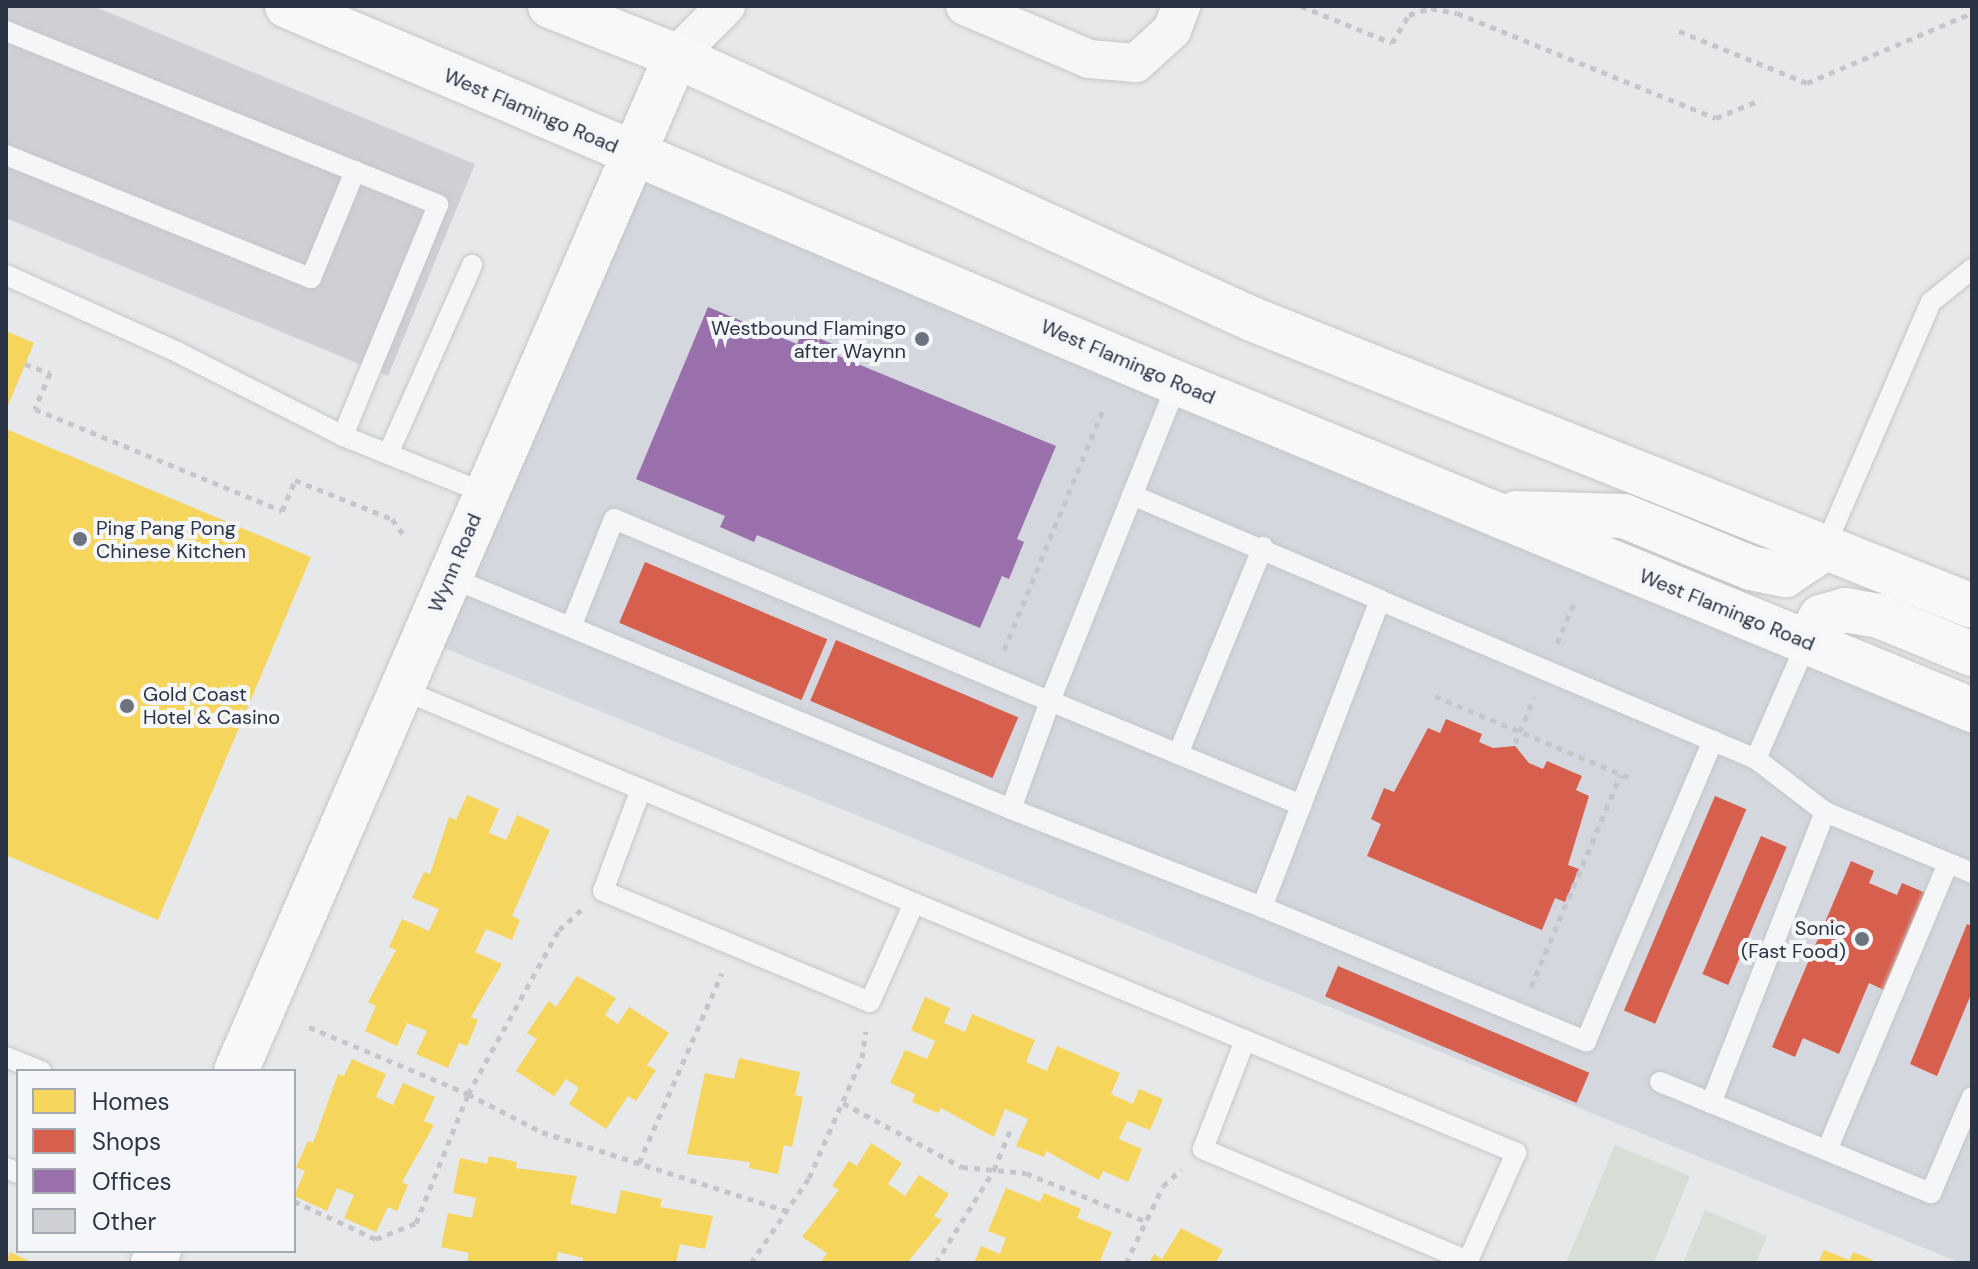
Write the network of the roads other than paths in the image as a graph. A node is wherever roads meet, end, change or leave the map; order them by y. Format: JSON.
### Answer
{"nodes":[{"id":1,"x":287,"y":6,"type":"edge"},
{"id":2,"x":550,"y":6,"type":"edge"},
{"id":3,"x":686,"y":6,"type":"edge"},
{"id":4,"x":726,"y":6,"type":"edge"},
{"id":5,"x":965,"y":6,"type":"edge"},
{"id":6,"x":1181,"y":6,"type":"edge"},
{"id":7,"x":6,"y":31,"type":"edge"},
{"id":8,"x":676,"y":56,"type":"junction"},
{"id":9,"x":632,"y":153,"type":"junction"},
{"id":10,"x":6,"y":155,"type":"edge"},
{"id":11,"x":355,"y":171,"type":"junction"},
{"id":12,"x":472,"y":265,"type":"dead end"},
{"id":13,"x":1972,"y":269,"type":"edge"},
{"id":14,"x":6,"y":275,"type":"edge"},
{"id":15,"x":1177,"y":383,"type":"junction"},
{"id":16,"x":343,"y":436,"type":"junction"},
{"id":17,"x":388,"y":454,"type":"junction"},
{"id":18,"x":485,"y":493,"type":"junction"},
{"id":19,"x":1132,"y":495,"type":"junction"},
{"id":20,"x":1490,"y":512,"type":"junction"},
{"id":21,"x":1263,"y":547,"type":"junction"},
{"id":22,"x":1824,"y":549,"type":"junction"},
{"id":23,"x":449,"y":577,"type":"junction"},
{"id":24,"x":1380,"y":600,"type":"junction"},
{"id":25,"x":1972,"y":606,"type":"edge"},
{"id":26,"x":571,"y":627,"type":"junction"},
{"id":27,"x":1807,"y":642,"type":"junction"},
{"id":28,"x":1972,"y":654,"type":"edge"},
{"id":29,"x":400,"y":689,"type":"junction"},
{"id":30,"x":1050,"y":701,"type":"junction"},
{"id":31,"x":1972,"y":710,"type":"edge"},
{"id":32,"x":1713,"y":741,"type":"junction"},
{"id":33,"x":1178,"y":754,"type":"junction"},
{"id":34,"x":1756,"y":759,"type":"junction"},
{"id":35,"x":641,"y":789,"type":"junction"},
{"id":36,"x":1301,"y":805,"type":"junction"},
{"id":37,"x":1011,"y":809,"type":"junction"},
{"id":38,"x":1825,"y":812,"type":"junction"},
{"id":39,"x":1948,"y":863,"type":"junction"},
{"id":40,"x":1972,"y":873,"type":"edge"},
{"id":41,"x":914,"y":903,"type":"junction"},
{"id":42,"x":1262,"y":907,"type":"junction"},
{"id":43,"x":1245,"y":1040,"type":"junction"},
{"id":44,"x":6,"y":1057,"type":"edge"},
{"id":45,"x":36,"y":1069,"type":"edge"},
{"id":46,"x":237,"y":1069,"type":"edge"},
{"id":47,"x":1660,"y":1082,"type":"dead end"},
{"id":48,"x":1972,"y":1097,"type":"edge"},
{"id":49,"x":1711,"y":1103,"type":"junction"},
{"id":50,"x":1827,"y":1150,"type":"junction"}],
"edges":[{"from":1,"to":9,"type":"main road","name":"West Flamingo Road"},
{"from":2,"to":8,"type":"main road"},
{"from":3,"to":8,"type":"street"},
{"from":4,"to":8,"type":"street"},
{"from":5,"to":6,"type":"street"},
{"from":7,"to":11,"type":"lane"},
{"from":8,"to":9,"type":"main road","name":"Wynn Road"},
{"from":8,"to":22,"type":"main road"},
{"from":9,"to":15,"type":"main road","name":"West Flamingo Road"},
{"from":9,"to":18,"type":"main road","name":"Wynn Road"},
{"from":10,"to":11,"type":"lane"},
{"from":11,"to":16,"type":"lane"},
{"from":12,"to":17,"type":"lane"},
{"from":13,"to":22,"type":"lane"},
{"from":14,"to":16,"type":"lane"},
{"from":15,"to":19,"type":"lane"},
{"from":15,"to":20,"type":"main road","name":"West Flamingo Road"},
{"from":16,"to":17,"type":"lane"},
{"from":17,"to":18,"type":"lane"},
{"from":18,"to":23,"type":"main road","name":"Wynn Road"},
{"from":19,"to":21,"type":"lane"},
{"from":19,"to":30,"type":"lane"},
{"from":20,"to":22,"type":"main road"},
{"from":20,"to":27,"type":"main road","name":"West Flamingo Road"},
{"from":21,"to":24,"type":"lane"},
{"from":21,"to":33,"type":"lane"},
{"from":22,"to":25,"type":"main road"},
{"from":23,"to":26,"type":"lane"},
{"from":23,"to":29,"type":"main road","name":"Wynn Road"},
{"from":24,"to":32,"type":"lane"},
{"from":24,"to":36,"type":"lane"},
{"from":26,"to":30,"type":"lane"},
{"from":26,"to":37,"type":"lane"},
{"from":27,"to":28,"type":"main road"},
{"from":27,"to":31,"type":"main road","name":"West Flamingo Road"},
{"from":27,"to":34,"type":"lane"},
{"from":29,"to":35,"type":"lane"},
{"from":29,"to":46,"type":"main road","name":"Wynn Road"},
{"from":30,"to":33,"type":"lane"},
{"from":30,"to":37,"type":"lane"},
{"from":32,"to":34,"type":"lane"},
{"from":32,"to":42,"type":"lane"},
{"from":33,"to":36,"type":"lane"},
{"from":34,"to":38,"type":"lane"},
{"from":35,"to":41,"type":"lane"},
{"from":35,"to":41,"type":"lane"},
{"from":36,"to":42,"type":"lane"},
{"from":37,"to":42,"type":"lane"},
{"from":38,"to":39,"type":"lane"},
{"from":38,"to":49,"type":"lane"},
{"from":39,"to":40,"type":"lane"},
{"from":39,"to":50,"type":"lane"},
{"from":41,"to":43,"type":"lane"},
{"from":43,"to":43,"type":"lane"},
{"from":44,"to":45,"type":"lane"},
{"from":47,"to":49,"type":"lane"},
{"from":48,"to":50,"type":"lane"},
{"from":49,"to":50,"type":"lane"}]}
